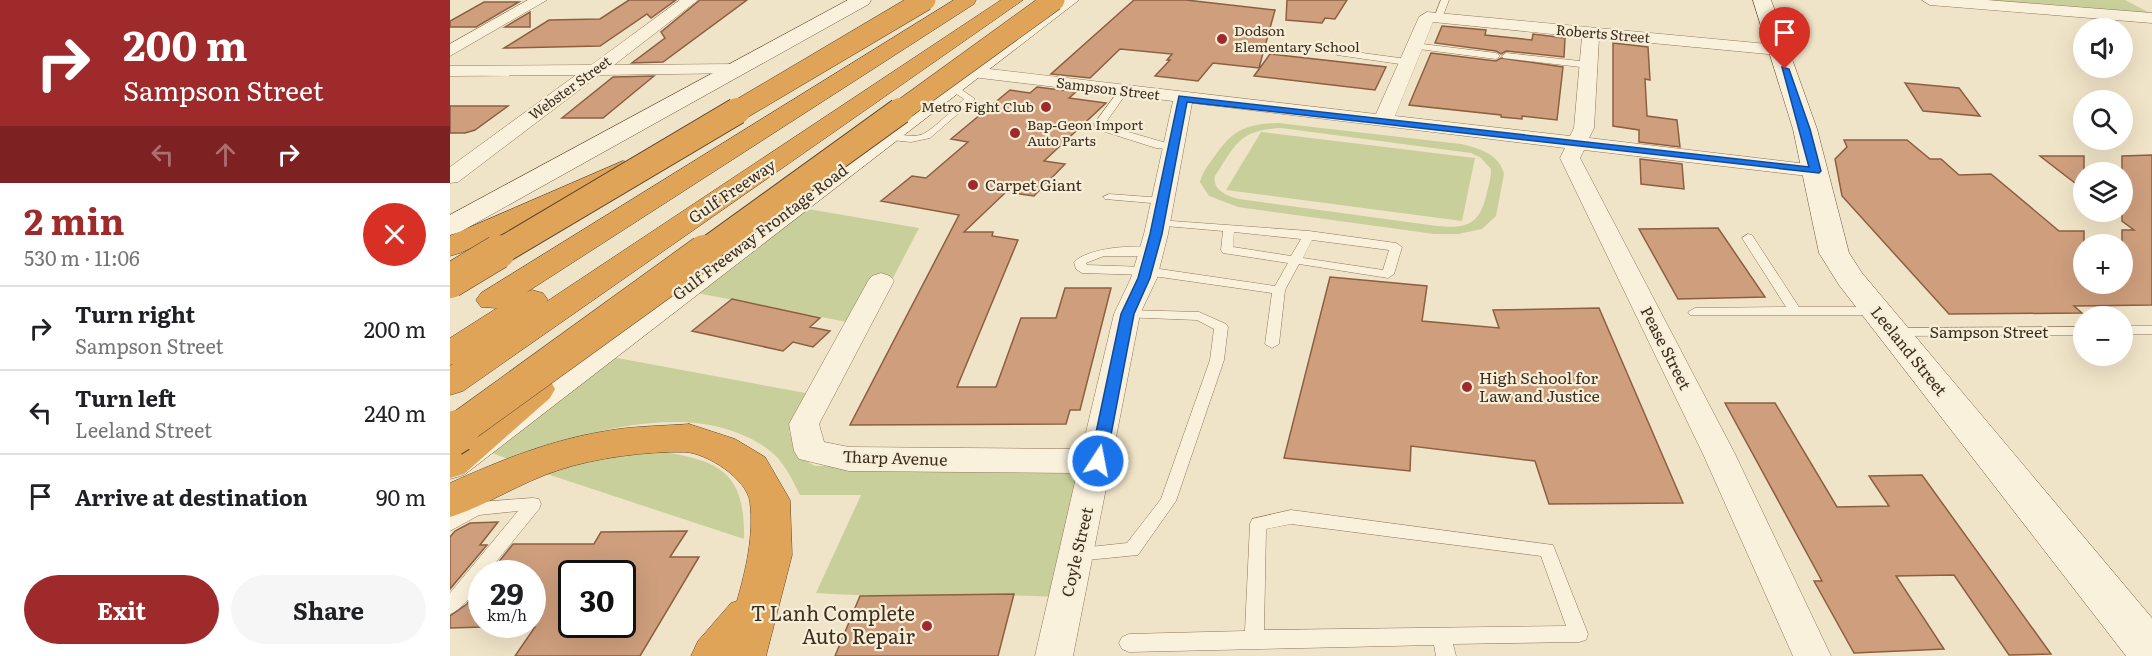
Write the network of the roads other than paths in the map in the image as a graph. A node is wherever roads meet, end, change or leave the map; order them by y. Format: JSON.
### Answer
{"nodes":[{"id":1,"x":539,"y":0,"type":"edge"},
{"id":2,"x":690,"y":0,"type":"edge"},
{"id":3,"x":862,"y":0,"type":"edge"},
{"id":4,"x":967,"y":0,"type":"edge"},
{"id":5,"x":990,"y":0,"type":"edge"},
{"id":6,"x":1014,"y":0,"type":"edge"},
{"id":7,"x":1054,"y":0,"type":"edge"},
{"id":8,"x":1070,"y":0,"type":"edge"},
{"id":9,"x":1445,"y":0,"type":"edge"},
{"id":10,"x":1762,"y":0,"type":"edge"},
{"id":11,"x":1930,"y":0,"type":"edge"},
{"id":12,"x":2132,"y":0,"type":"edge"},
{"id":13,"x":2152,"y":10,"type":"edge"},
{"id":14,"x":1433,"y":17,"type":"junction"},
{"id":15,"x":2152,"y":18,"type":"edge"},
{"id":16,"x":937,"y":23,"type":"edge"},
{"id":17,"x":1591,"y":33,"type":"junction"},
{"id":18,"x":1778,"y":50,"type":"junction"},
{"id":19,"x":450,"y":51,"type":"edge"},
{"id":20,"x":1340,"y":53,"type":"dead end"},
{"id":21,"x":1411,"y":54,"type":"junction"},
{"id":22,"x":1589,"y":65,"type":"junction"},
{"id":23,"x":738,"y":69,"type":"junction"},
{"id":24,"x":595,"y":70,"type":"junction"},
{"id":25,"x":450,"y":71,"type":"edge"},
{"id":26,"x":909,"y":71,"type":"junction"},
{"id":27,"x":1123,"y":91,"type":"junction"},
{"id":28,"x":954,"y":92,"type":"junction"},
{"id":29,"x":1182,"y":98,"type":"junction"},
{"id":30,"x":1383,"y":120,"type":"junction"},
{"id":31,"x":1578,"y":142,"type":"junction"},
{"id":32,"x":1173,"y":148,"type":"junction"},
{"id":33,"x":1816,"y":171,"type":"junction"},
{"id":34,"x":450,"y":177,"type":"edge"},
{"id":35,"x":1109,"y":196,"type":"dead end"},
{"id":36,"x":1161,"y":212,"type":"junction"},
{"id":37,"x":450,"y":226,"type":"edge"},
{"id":38,"x":1229,"y":227,"type":"junction"},
{"id":39,"x":1309,"y":235,"type":"junction"},
{"id":40,"x":1748,"y":238,"type":"dead end"},
{"id":41,"x":450,"y":247,"type":"edge"},
{"id":42,"x":1297,"y":260,"type":"junction"},
{"id":43,"x":1148,"y":262,"type":"junction"},
{"id":44,"x":450,"y":281,"type":"edge"},
{"id":45,"x":881,"y":281,"type":"dead end"},
{"id":46,"x":1279,"y":290,"type":"junction"},
{"id":47,"x":1795,"y":311,"type":"junction"},
{"id":48,"x":1695,"y":312,"type":"dead end"},
{"id":49,"x":1127,"y":314,"type":"junction"},
{"id":50,"x":1885,"y":322,"type":"junction"},
{"id":51,"x":450,"y":327,"type":"edge"},
{"id":52,"x":2133,"y":330,"type":"edge"},
{"id":53,"x":2152,"y":330,"type":"edge"},
{"id":54,"x":2073,"y":331,"type":"edge"},
{"id":55,"x":1272,"y":344,"type":"dead end"},
{"id":56,"x":452,"y":372,"type":"edge"},
{"id":57,"x":450,"y":435,"type":"edge"},
{"id":58,"x":1098,"y":461,"type":"junction"},
{"id":59,"x":450,"y":464,"type":"edge"},
{"id":60,"x":450,"y":501,"type":"edge"},
{"id":61,"x":450,"y":524,"type":"edge"},
{"id":62,"x":1077,"y":554,"type":"junction"},
{"id":63,"x":759,"y":601,"type":"junction"},
{"id":64,"x":450,"y":606,"type":"edge"},
{"id":65,"x":1442,"y":636,"type":"junction"},
{"id":66,"x":1254,"y":639,"type":"junction"},
{"id":67,"x":1129,"y":643,"type":"dead end"},
{"id":68,"x":2152,"y":652,"type":"edge"},
{"id":69,"x":715,"y":656,"type":"edge"},
{"id":70,"x":742,"y":656,"type":"edge"},
{"id":71,"x":1054,"y":656,"type":"edge"},
{"id":72,"x":1446,"y":656,"type":"edge"},
{"id":73,"x":1812,"y":656,"type":"edge"}],
"edges":[{"from":1,"to":19,"type":"street"},
{"from":2,"to":24,"type":"street","name":"Webster Street"},
{"from":3,"to":23,"type":"main road"},
{"from":4,"to":16,"type":"highway","name":"Gulf Freeway"},
{"from":5,"to":16,"type":"highway","name":"Gulf Freeway"},
{"from":6,"to":16,"type":"highway","name":"Gulf Freeway"},
{"from":7,"to":57,"type":"highway","bridge":true},
{"from":8,"to":28,"type":"main road","name":"Gulf Freeway Frontage Road"},
{"from":9,"to":14,"type":"lane"},
{"from":10,"to":18,"type":"main road","name":"Leeland Street"},
{"from":11,"to":15,"type":"street"},
{"from":12,"to":13,"type":"street"},
{"from":14,"to":17,"type":"street","name":"Roberts Street"},
{"from":14,"to":21,"type":"street"},
{"from":16,"to":26,"type":"highway","name":"Gulf Freeway"},
{"from":16,"to":41,"type":"highway"},
{"from":16,"to":44,"type":"highway","bridge":true},
{"from":16,"to":51,"type":"highway","name":"Gulf Freeway"},
{"from":16,"to":56,"type":"highway","name":"Gulf Freeway"},
{"from":17,"to":18,"type":"street","name":"Roberts Street"},
{"from":17,"to":22,"type":"street","name":"Pease Street"},
{"from":18,"to":33,"type":"main road","name":"Leeland Street"},
{"from":20,"to":21,"type":"lane"},
{"from":21,"to":22,"type":"lane"},
{"from":21,"to":30,"type":"street"},
{"from":22,"to":31,"type":"street","name":"Pease Street"},
{"from":23,"to":24,"type":"street"},
{"from":23,"to":37,"type":"main road"},
{"from":24,"to":25,"type":"street"},
{"from":24,"to":34,"type":"street","name":"Webster Street"},
{"from":26,"to":56,"type":"highway","name":"Gulf Freeway"},
{"from":26,"to":59,"type":"highway"},
{"from":27,"to":28,"type":"street","name":"Sampson Street"},
{"from":27,"to":29,"type":"street","name":"Sampson Street"},
{"from":27,"to":32,"type":"lane"},
{"from":28,"to":59,"type":"main road","name":"Gulf Freeway Frontage Road"},
{"from":29,"to":30,"type":"street","name":"Sampson Street"},
{"from":29,"to":32,"type":"street","name":"Coyle Street"},
{"from":30,"to":31,"type":"street","name":"Sampson Street"},
{"from":31,"to":33,"type":"street","name":"Sampson Street"},
{"from":31,"to":73,"type":"street","name":"Pease Street"},
{"from":32,"to":36,"type":"street","name":"Coyle Street"},
{"from":33,"to":50,"type":"main road","name":"Leeland Street"},
{"from":35,"to":36,"type":"lane"},
{"from":36,"to":38,"type":"lane"},
{"from":36,"to":43,"type":"street","name":"Coyle Street"},
{"from":38,"to":39,"type":"lane"},
{"from":38,"to":42,"type":"lane"},
{"from":39,"to":42,"type":"lane"},
{"from":39,"to":42,"type":"lane"},
{"from":40,"to":47,"type":"lane"},
{"from":42,"to":46,"type":"lane"},
{"from":43,"to":46,"type":"lane"},
{"from":43,"to":49,"type":"street","name":"Coyle Street"},
{"from":45,"to":58,"type":"street","name":"Tharp Avenue"},
{"from":46,"to":55,"type":"lane"},
{"from":47,"to":48,"type":"lane","name":"Sampson Street"},
{"from":47,"to":50,"type":"lane","name":"Sampson Street"},
{"from":49,"to":58,"type":"street","name":"Coyle Street"},
{"from":49,"to":62,"type":"lane"},
{"from":50,"to":54,"type":"lane","name":"Sampson Street"},
{"from":50,"to":68,"type":"main road","name":"Leeland Street"},
{"from":52,"to":53,"type":"lane"},
{"from":58,"to":62,"type":"street","name":"Coyle Street"},
{"from":60,"to":63,"type":"highway"},
{"from":61,"to":64,"type":"lane"},
{"from":62,"to":71,"type":"street","name":"Coyle Street"},
{"from":63,"to":69,"type":"highway"},
{"from":63,"to":70,"type":"highway"},
{"from":65,"to":66,"type":"lane"},
{"from":65,"to":66,"type":"lane"},
{"from":65,"to":72,"type":"lane"},
{"from":66,"to":67,"type":"lane"}]}
